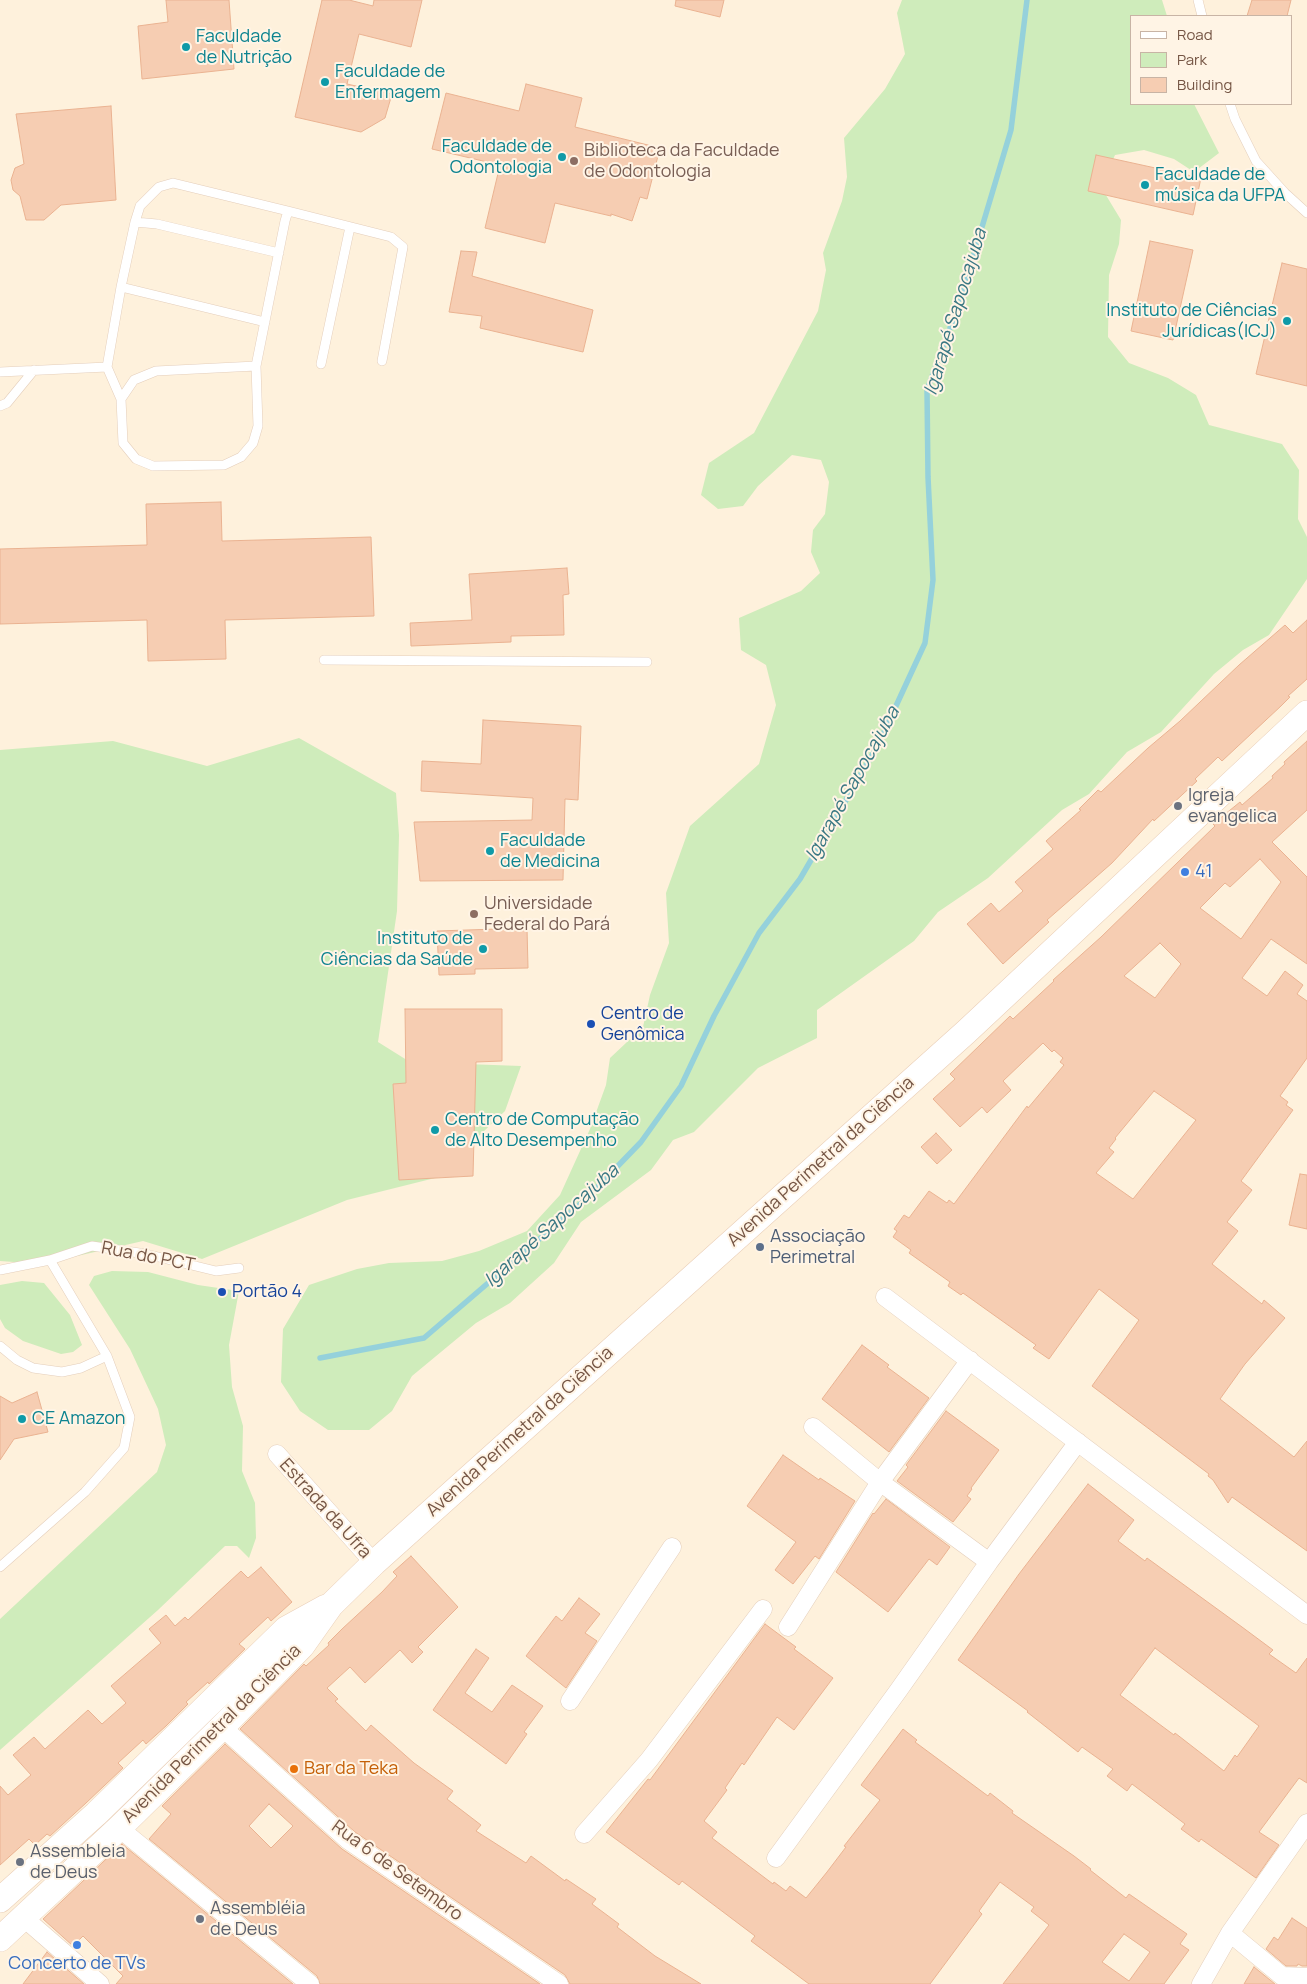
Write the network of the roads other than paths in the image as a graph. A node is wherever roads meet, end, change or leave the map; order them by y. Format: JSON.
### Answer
{"nodes":[{"id":1,"x":1198,"y":0,"type":"edge"},
{"id":2,"x":1202,"y":15,"type":"edge"},
{"id":3,"x":1230,"y":105,"type":"edge"},
{"id":4,"x":288,"y":211,"type":"junction"},
{"id":5,"x":1307,"y":213,"type":"edge"},
{"id":6,"x":135,"y":222,"type":"junction"},
{"id":7,"x":350,"y":227,"type":"junction"},
{"id":8,"x":279,"y":253,"type":"junction"},
{"id":9,"x":121,"y":287,"type":"junction"},
{"id":10,"x":265,"y":322,"type":"junction"},
{"id":11,"x":382,"y":361,"type":"dead end"},
{"id":12,"x":321,"y":364,"type":"dead end"},
{"id":13,"x":256,"y":366,"type":"junction"},
{"id":14,"x":108,"y":367,"type":"junction"},
{"id":15,"x":34,"y":370,"type":"junction"},
{"id":16,"x":0,"y":372,"type":"edge"},
{"id":17,"x":121,"y":399,"type":"junction"},
{"id":18,"x":0,"y":406,"type":"edge"},
{"id":19,"x":324,"y":660,"type":"dead end"},
{"id":20,"x":647,"y":662,"type":"dead end"},
{"id":21,"x":1307,"y":714,"type":"edge"},
{"id":22,"x":50,"y":1260,"type":"junction"},
{"id":23,"x":240,"y":1268,"type":"dead end"},
{"id":24,"x":0,"y":1270,"type":"edge"},
{"id":25,"x":885,"y":1297,"type":"dead end"},
{"id":26,"x":0,"y":1346,"type":"edge"},
{"id":27,"x":107,"y":1356,"type":"junction"},
{"id":28,"x":970,"y":1360,"type":"junction"},
{"id":29,"x":813,"y":1427,"type":"dead end"},
{"id":30,"x":1078,"y":1442,"type":"junction"},
{"id":31,"x":277,"y":1454,"type":"dead end"},
{"id":32,"x":880,"y":1482,"type":"junction"},
{"id":33,"x":672,"y":1547,"type":"dead end"},
{"id":34,"x":989,"y":1562,"type":"junction"},
{"id":35,"x":374,"y":1563,"type":"junction"},
{"id":36,"x":0,"y":1567,"type":"edge"},
{"id":37,"x":331,"y":1605,"type":"junction"},
{"id":38,"x":763,"y":1610,"type":"dead end"},
{"id":39,"x":1307,"y":1615,"type":"edge"},
{"id":40,"x":788,"y":1627,"type":"dead end"},
{"id":41,"x":570,"y":1701,"type":"dead end"},
{"id":42,"x":222,"y":1726,"type":"junction"},
{"id":43,"x":1307,"y":1823,"type":"edge"},
{"id":44,"x":119,"y":1828,"type":"junction"},
{"id":45,"x":584,"y":1834,"type":"dead end"},
{"id":46,"x":1302,"y":1840,"type":"edge"},
{"id":47,"x":776,"y":1858,"type":"dead end"},
{"id":48,"x":0,"y":1900,"type":"edge"},
{"id":49,"x":24,"y":1918,"type":"junction"},
{"id":50,"x":1230,"y":1933,"type":"junction"},
{"id":51,"x":0,"y":1939,"type":"edge"},
{"id":52,"x":1307,"y":1977,"type":"edge"},
{"id":53,"x":100,"y":1984,"type":"edge"},
{"id":54,"x":310,"y":1984,"type":"edge"},
{"id":55,"x":559,"y":1984,"type":"edge"},
{"id":56,"x":1200,"y":1984,"type":"edge"}],
"edges":[{"from":1,"to":2,"type":"lane"},
{"from":3,"to":5,"type":"lane"},
{"from":4,"to":6,"type":"lane"},
{"from":4,"to":7,"type":"lane"},
{"from":4,"to":8,"type":"lane"},
{"from":6,"to":8,"type":"lane"},
{"from":6,"to":9,"type":"lane"},
{"from":7,"to":11,"type":"lane"},
{"from":7,"to":12,"type":"lane"},
{"from":8,"to":10,"type":"lane"},
{"from":9,"to":10,"type":"lane"},
{"from":9,"to":14,"type":"lane"},
{"from":10,"to":13,"type":"lane"},
{"from":13,"to":17,"type":"lane"},
{"from":13,"to":17,"type":"lane"},
{"from":14,"to":15,"type":"lane"},
{"from":14,"to":17,"type":"lane"},
{"from":15,"to":16,"type":"lane"},
{"from":15,"to":18,"type":"lane"},
{"from":19,"to":20,"type":"lane"},
{"from":21,"to":35,"type":"main road","name":"Avenida Perimetral da Ciência"},
{"from":22,"to":23,"type":"lane","name":"Rua do PCT"},
{"from":22,"to":24,"type":"lane","name":"Rua do PCT"},
{"from":22,"to":27,"type":"lane"},
{"from":25,"to":28,"type":"street"},
{"from":26,"to":27,"type":"lane"},
{"from":27,"to":36,"type":"lane"},
{"from":28,"to":30,"type":"street"},
{"from":28,"to":32,"type":"street"},
{"from":29,"to":32,"type":"street"},
{"from":30,"to":34,"type":"street"},
{"from":30,"to":39,"type":"street"},
{"from":31,"to":35,"type":"street","name":"Estrada da Ufra"},
{"from":32,"to":34,"type":"street"},
{"from":32,"to":40,"type":"street"},
{"from":33,"to":41,"type":"street"},
{"from":34,"to":47,"type":"street"},
{"from":35,"to":37,"type":"main road","name":"Avenida Perimetral da Ciência"},
{"from":37,"to":42,"type":"main road","name":"Avenida Perimetral da Ciência"},
{"from":37,"to":48,"type":"main road","name":"Avenida Perimetral da Ciência"},
{"from":38,"to":45,"type":"street"},
{"from":42,"to":44,"type":"main road","name":"Avenida Perimetral da Ciência"},
{"from":42,"to":55,"type":"street","name":"Rua 6 de Setembro"},
{"from":43,"to":46,"type":"street"},
{"from":44,"to":49,"type":"main road","name":"Avenida Perimetral da Ciência"},
{"from":44,"to":54,"type":"street"},
{"from":46,"to":50,"type":"street"},
{"from":49,"to":51,"type":"main road","name":"Avenida Perimetral da Ciência"},
{"from":49,"to":53,"type":"street"},
{"from":50,"to":52,"type":"street"},
{"from":50,"to":56,"type":"street"}]}
